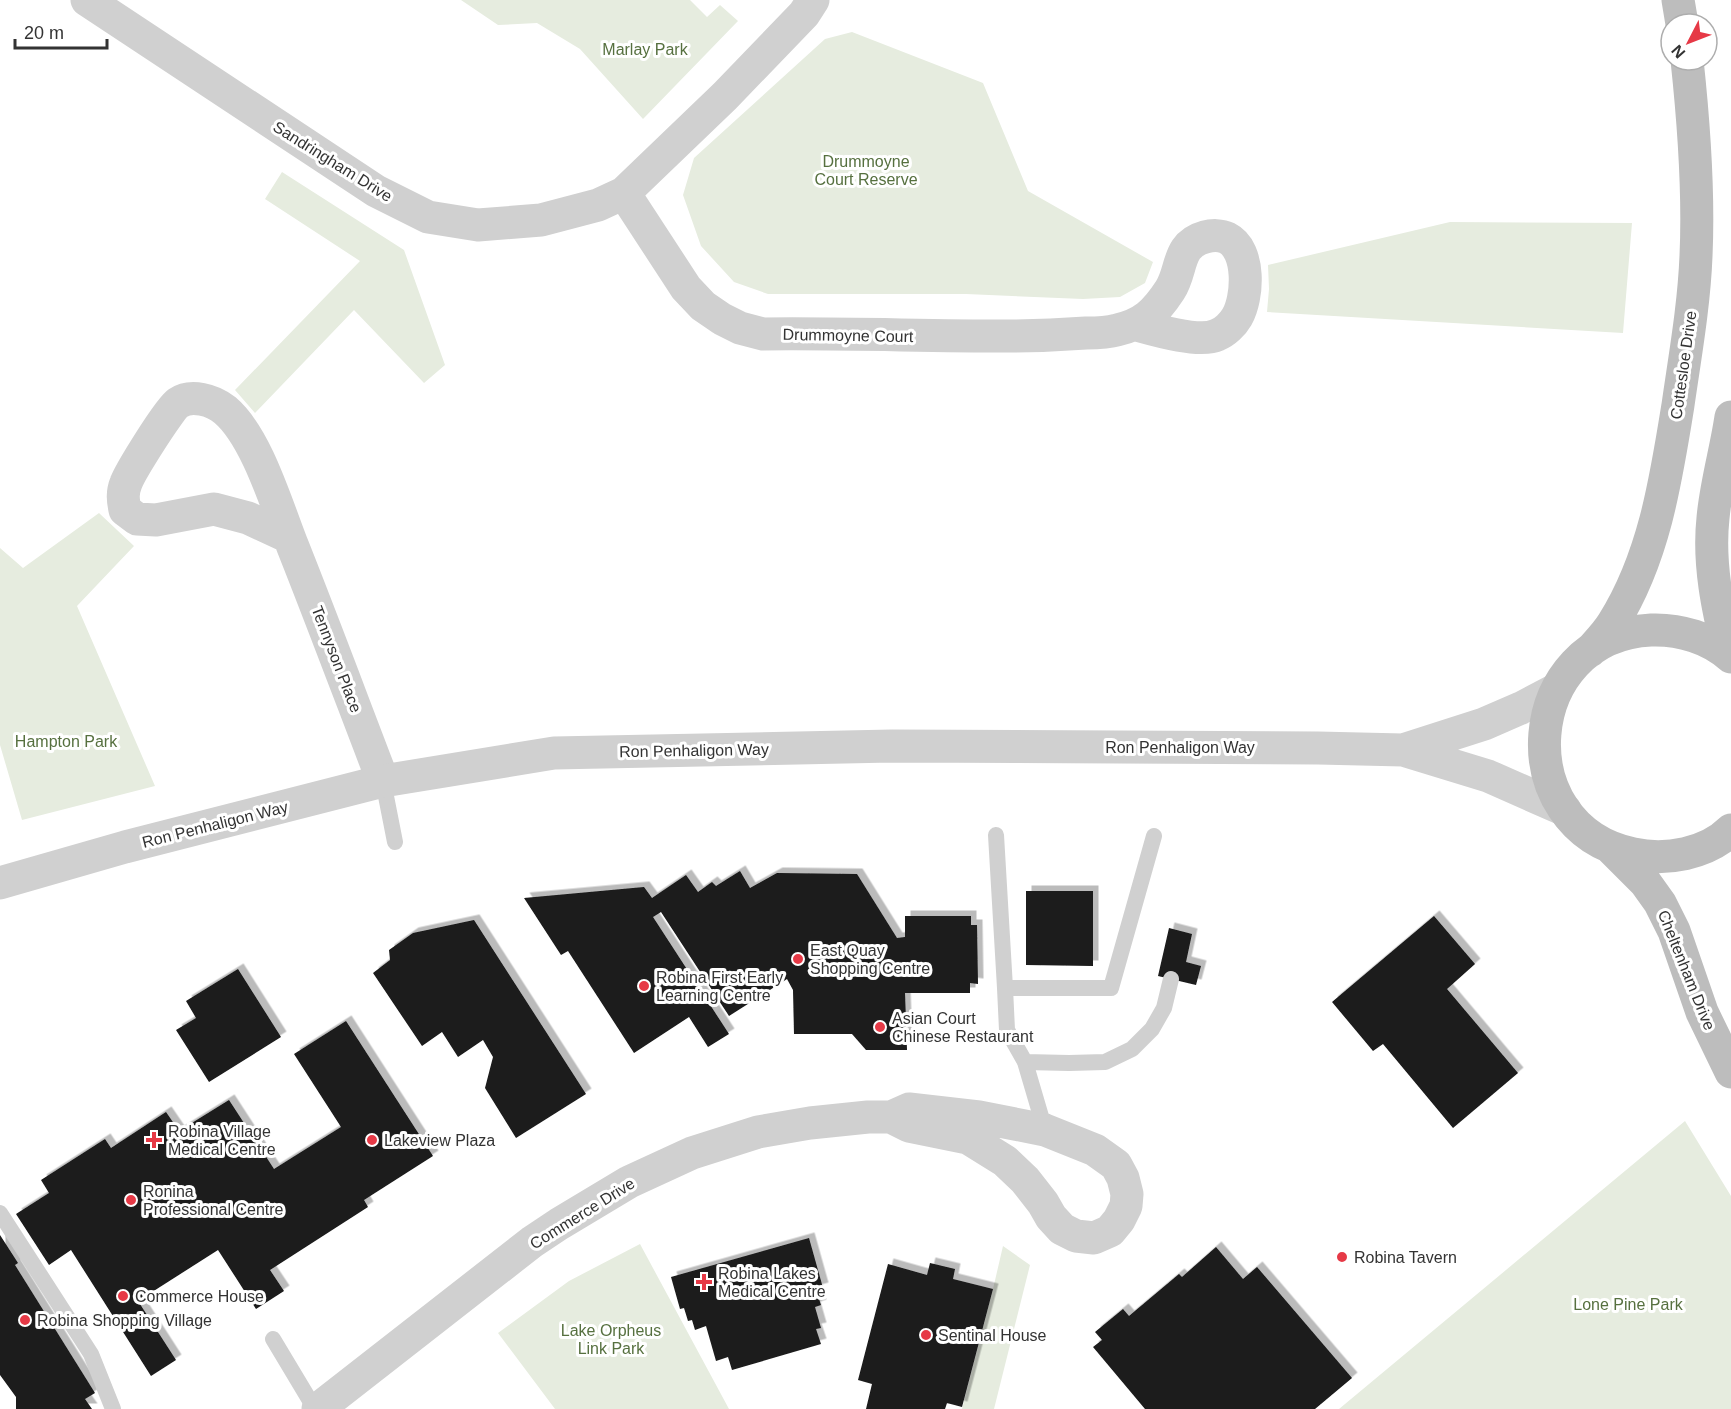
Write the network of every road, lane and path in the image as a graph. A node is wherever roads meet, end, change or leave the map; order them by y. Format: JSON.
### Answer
{"nodes":[{"id":1,"x":87,"y":0,"type":"edge"},
{"id":2,"x":813,"y":0,"type":"edge"},
{"id":3,"x":1688,"y":72,"type":"edge"},
{"id":4,"x":624,"y":193,"type":"junction"},
{"id":5,"x":1137,"y":325,"type":"dead end"},
{"id":6,"x":1731,"y":417,"type":"edge"},
{"id":7,"x":289,"y":537,"type":"junction"},
{"id":8,"x":1590,"y":651,"type":"junction"},
{"id":9,"x":1730,"y":656,"type":"edge"},
{"id":10,"x":1557,"y":689,"type":"junction"},
{"id":11,"x":1403,"y":750,"type":"junction"},
{"id":12,"x":383,"y":781,"type":"junction"},
{"id":13,"x":1566,"y":810,"type":"junction"},
{"id":14,"x":1731,"y":830,"type":"edge"},
{"id":15,"x":996,"y":836,"type":"dead end"},
{"id":16,"x":1154,"y":836,"type":"dead end"},
{"id":17,"x":395,"y":842,"type":"dead end"},
{"id":18,"x":1610,"y":846,"type":"junction"},
{"id":19,"x":0,"y":883,"type":"edge"},
{"id":20,"x":1171,"y":980,"type":"dead end"},
{"id":21,"x":1005,"y":988,"type":"junction"},
{"id":22,"x":1026,"y":1062,"type":"junction"},
{"id":23,"x":1731,"y":1072,"type":"edge"},
{"id":24,"x":891,"y":1117,"type":"junction"},
{"id":25,"x":1045,"y":1130,"type":"junction"},
{"id":26,"x":0,"y":1213,"type":"edge"},
{"id":27,"x":273,"y":1339,"type":"dead end"},
{"id":28,"x":113,"y":1409,"type":"edge"},
{"id":29,"x":316,"y":1409,"type":"edge"}],
"edges":[{"from":1,"to":4,"type":"street","name":"Sandringham Drive"},
{"from":2,"to":4,"type":"street","name":"Sandringham Drive"},
{"from":3,"to":8,"type":"main road","name":"Cottesloe Drive"},
{"from":4,"to":5,"type":"street","name":"Drummoyne Court"},
{"from":6,"to":9,"type":"main road"},
{"from":7,"to":7,"type":"street","name":"Tennyson Place"},
{"from":7,"to":12,"type":"street","name":"Tennyson Place"},
{"from":8,"to":9,"type":"main road"},
{"from":8,"to":10,"type":"main road"},
{"from":10,"to":11,"type":"street","name":"Ron Penhaligon Way"},
{"from":10,"to":13,"type":"main road"},
{"from":11,"to":12,"type":"street","name":"Ron Penhaligon Way"},
{"from":11,"to":13,"type":"street","name":"Ron Penhaligon Way"},
{"from":12,"to":17,"type":"lane"},
{"from":12,"to":19,"type":"street","name":"Ron Penhaligon Way"},
{"from":13,"to":18,"type":"main road"},
{"from":14,"to":18,"type":"main road"},
{"from":15,"to":21,"type":"lane"},
{"from":16,"to":21,"type":"lane"},
{"from":18,"to":23,"type":"main road","name":"Cheltenham Drive"},
{"from":20,"to":22,"type":"lane"},
{"from":21,"to":22,"type":"lane"},
{"from":22,"to":25,"type":"lane"},
{"from":24,"to":25,"type":"street","name":"Commerce Drive"},
{"from":24,"to":25,"type":"street","name":"Commerce Drive"},
{"from":24,"to":29,"type":"street","name":"Commerce Drive"},
{"from":26,"to":28,"type":"lane"},
{"from":27,"to":29,"type":"lane"}]}
